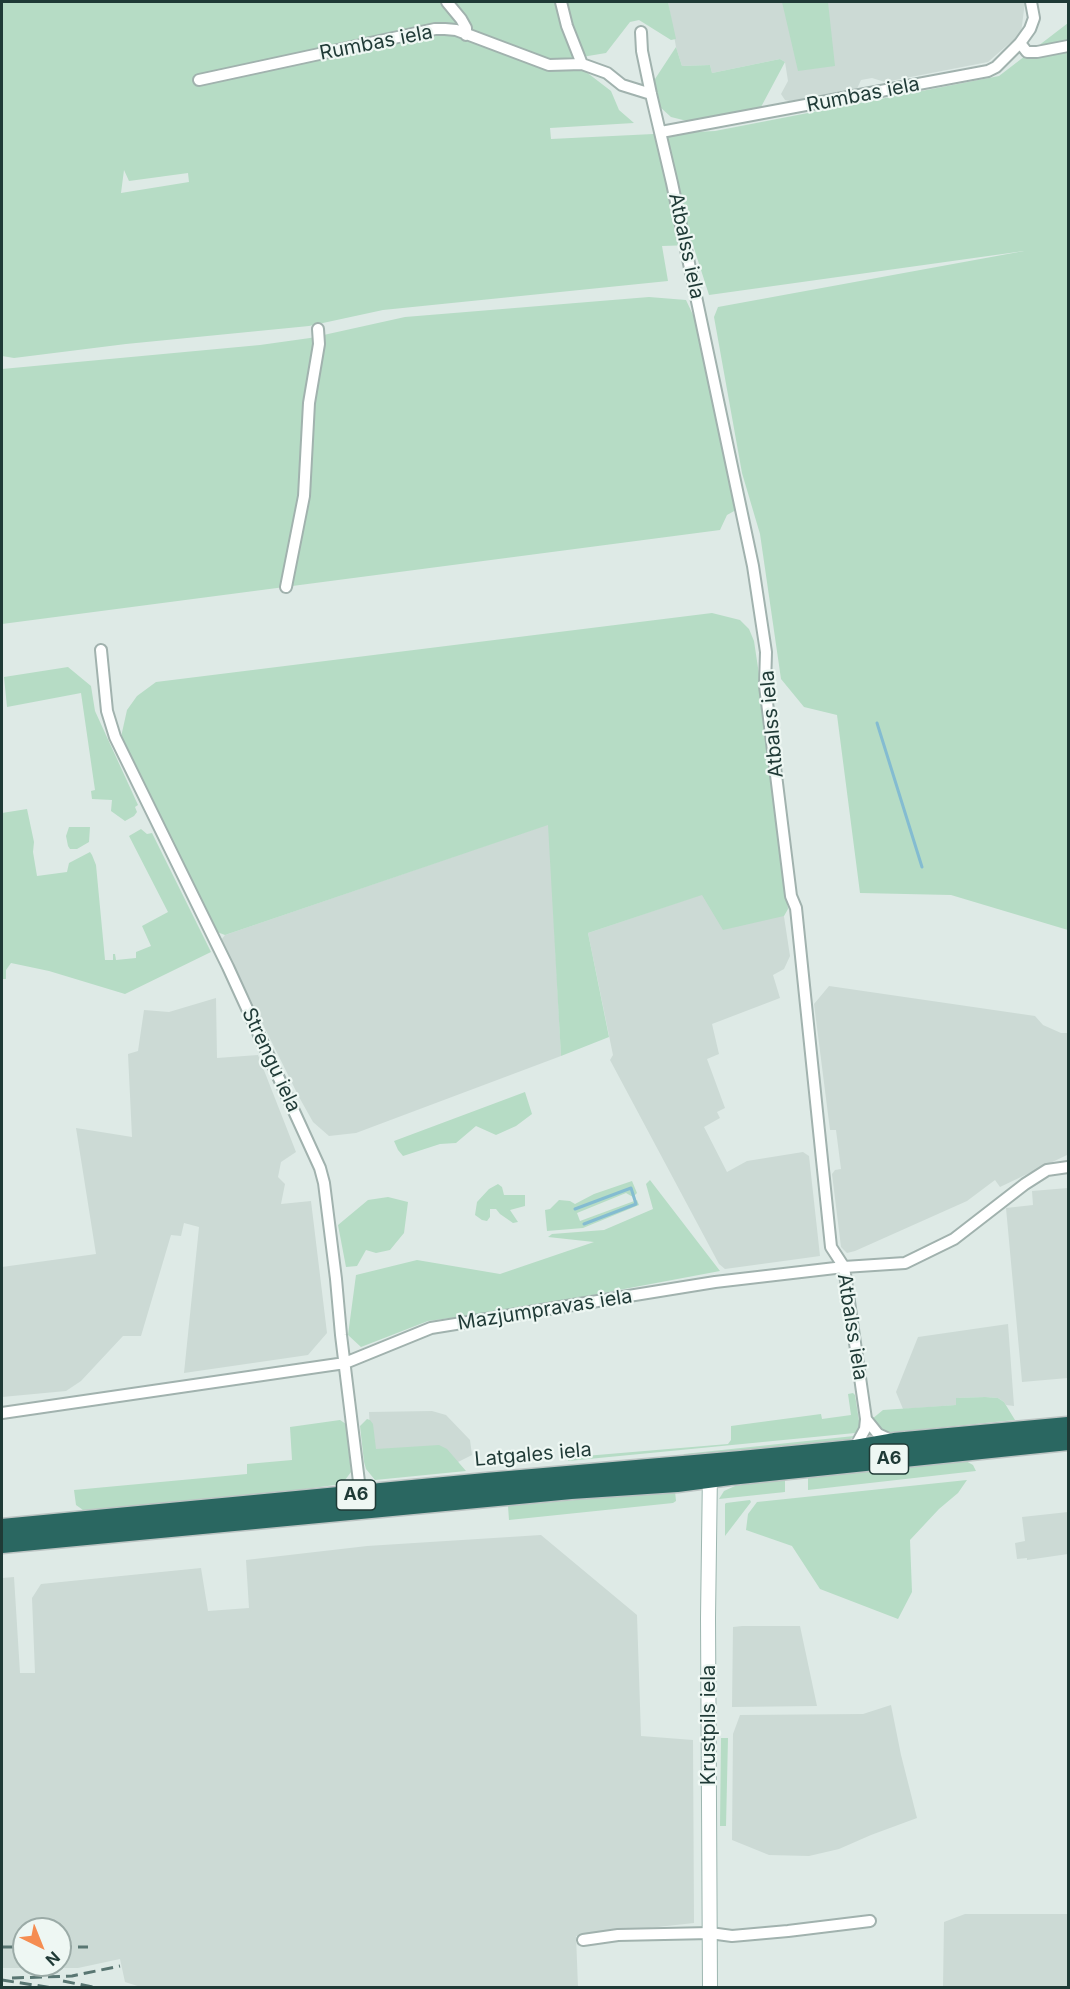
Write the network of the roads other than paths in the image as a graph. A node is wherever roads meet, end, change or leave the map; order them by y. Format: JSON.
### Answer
{"nodes":[{"id":1,"x":447,"y":2,"type":"edge"},
{"id":2,"x":561,"y":2,"type":"edge"},
{"id":3,"x":1031,"y":2,"type":"edge"},
{"id":4,"x":641,"y":32,"type":"dead end"},
{"id":5,"x":466,"y":35,"type":"junction"},
{"id":6,"x":1020,"y":43,"type":"junction"},
{"id":7,"x":1068,"y":46,"type":"edge"},
{"id":8,"x":582,"y":64,"type":"junction"},
{"id":9,"x":199,"y":80,"type":"dead end"},
{"id":10,"x":651,"y":94,"type":"junction"},
{"id":11,"x":661,"y":132,"type":"junction"},
{"id":12,"x":318,"y":329,"type":"dead end"},
{"id":13,"x":286,"y":587,"type":"dead end"},
{"id":14,"x":100,"y":650,"type":"dead end"},
{"id":15,"x":1068,"y":1167,"type":"edge"},
{"id":16,"x":843,"y":1267,"type":"junction"},
{"id":17,"x":345,"y":1363,"type":"junction"},
{"id":18,"x":2,"y":1413,"type":"edge"},
{"id":19,"x":866,"y":1419,"type":"junction"},
{"id":20,"x":1068,"y":1426,"type":"edge"},
{"id":21,"x":1068,"y":1441,"type":"edge"},
{"id":22,"x":894,"y":1442,"type":"junction"},
{"id":23,"x":854,"y":1449,"type":"junction"},
{"id":24,"x":710,"y":1471,"type":"junction"},
{"id":25,"x":362,"y":1502,"type":"junction"},
{"id":26,"x":2,"y":1528,"type":"edge"},
{"id":27,"x":2,"y":1544,"type":"edge"},
{"id":28,"x":870,"y":1921,"type":"dead end"},
{"id":29,"x":710,"y":1933,"type":"junction"},
{"id":30,"x":583,"y":1940,"type":"dead end"},
{"id":31,"x":710,"y":1988,"type":"edge"}],
"edges":[{"from":1,"to":5,"type":"street"},
{"from":2,"to":8,"type":"street"},
{"from":3,"to":6,"type":"street","name":"Rumbas iela"},
{"from":4,"to":10,"type":"street","name":"Atbalss iela"},
{"from":5,"to":8,"type":"street","name":"Rumbas iela"},
{"from":5,"to":9,"type":"street","name":"Rumbas iela"},
{"from":6,"to":7,"type":"street"},
{"from":6,"to":11,"type":"street","name":"Rumbas iela"},
{"from":8,"to":10,"type":"street","name":"Rumbas iela"},
{"from":10,"to":11,"type":"street","name":"Atbalss iela"},
{"from":11,"to":16,"type":"street","name":"Atbalss iela"},
{"from":12,"to":13,"type":"street"},
{"from":14,"to":17,"type":"street","name":"Strengu iela"},
{"from":15,"to":16,"type":"street","name":"Mazjumpravas iela"},
{"from":16,"to":17,"type":"street","name":"Mazjumpravas iela"},
{"from":16,"to":19,"type":"street","name":"Atbalss iela"},
{"from":17,"to":18,"type":"street","name":"Mazjumpravas iela"},
{"from":17,"to":25,"type":"street","name":"Strengu iela"},
{"from":19,"to":22,"type":"street"},
{"from":19,"to":23,"type":"street","name":"Atbalss iela"},
{"from":20,"to":22,"type":"highway","name":"Latgales iela","number":"A6"},
{"from":21,"to":24,"type":"highway","name":"Latgales iela","number":"A6"},
{"from":22,"to":23,"type":"highway","name":"Latgales iela","number":"A6"},
{"from":23,"to":24,"type":"highway","name":"Latgales iela","number":"A6"},
{"from":24,"to":25,"type":"highway","name":"Latgales iela","number":"A6"},
{"from":24,"to":29,"type":"street","name":"Krustpils iela"},
{"from":25,"to":26,"type":"highway","name":"Latgales iela","number":"A6"},
{"from":25,"to":27,"type":"highway","name":"Latgales iela","number":"A6"},
{"from":28,"to":29,"type":"street"},
{"from":29,"to":30,"type":"street"},
{"from":29,"to":31,"type":"street","name":"Krustpils iela"}]}
